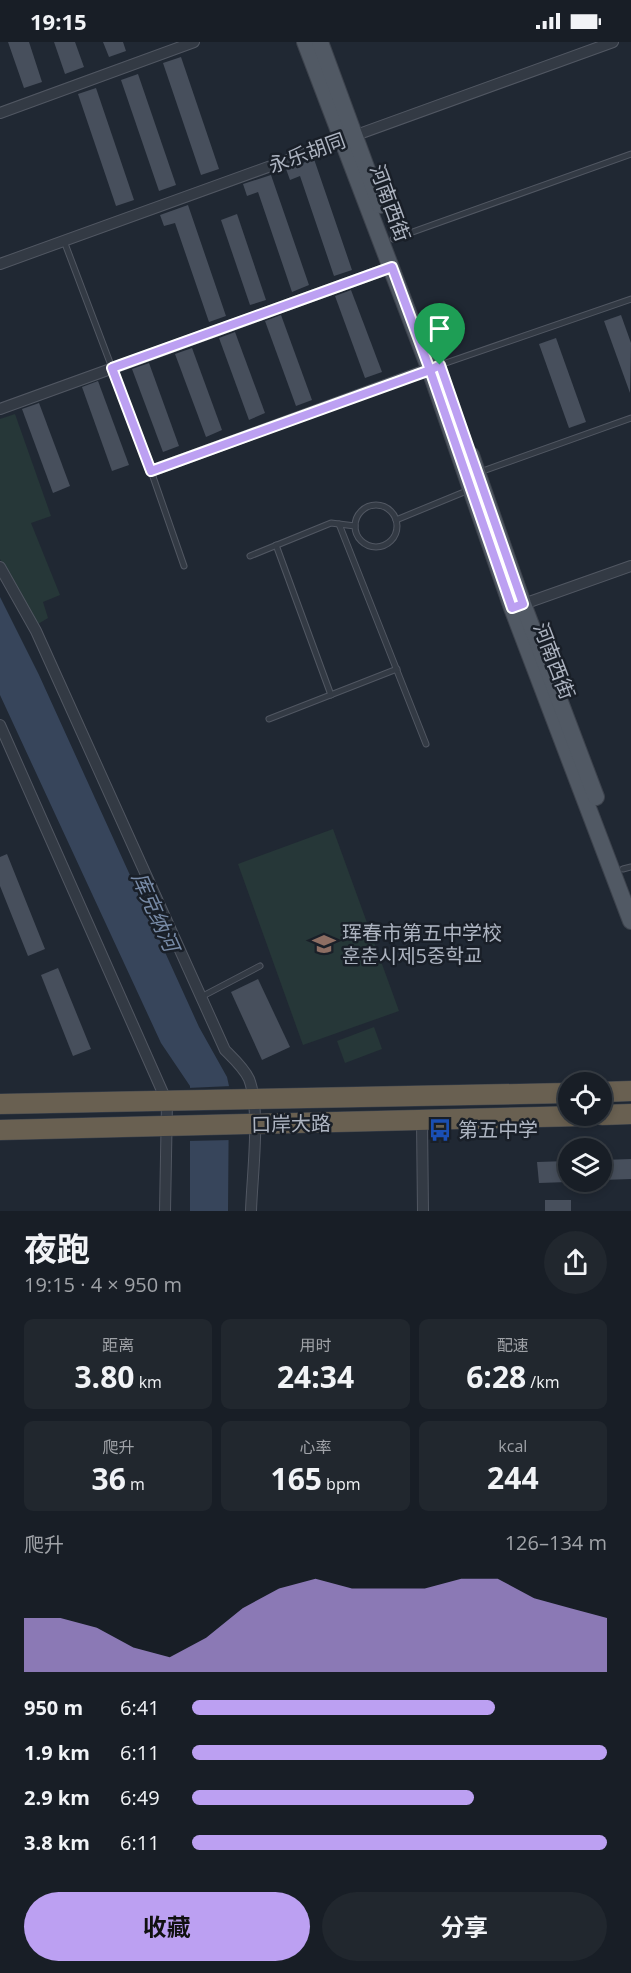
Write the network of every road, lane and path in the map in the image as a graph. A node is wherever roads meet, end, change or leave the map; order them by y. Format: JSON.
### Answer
{"nodes":[{"id":1,"x":194,"y":42,"type":"edge"},
{"id":2,"x":306,"y":42,"type":"edge"},
{"id":3,"x":320,"y":42,"type":"edge"},
{"id":4,"x":613,"y":42,"type":"edge"},
{"id":5,"x":0,"y":113,"type":"edge"},
{"id":6,"x":350,"y":137,"type":"junction"},
{"id":7,"x":631,"y":154,"type":"edge"},
{"id":8,"x":393,"y":240,"type":"junction"},
{"id":9,"x":64,"y":241,"type":"junction"},
{"id":10,"x":0,"y":264,"type":"edge"},
{"id":11,"x":392,"y":267,"type":"junction"},
{"id":12,"x":631,"y":299,"type":"edge"},
{"id":13,"x":112,"y":368,"type":"junction"},
{"id":14,"x":435,"y":368,"type":"junction"},
{"id":15,"x":0,"y":409,"type":"edge"},
{"id":16,"x":631,"y":418,"type":"edge"},
{"id":17,"x":151,"y":471,"type":"junction"},
{"id":18,"x":477,"y":473,"type":"junction"},
{"id":19,"x":471,"y":490,"type":"junction"},
{"id":20,"x":396,"y":520,"type":"junction"},
{"id":21,"x":339,"y":524,"type":"junction"},
{"id":22,"x":355,"y":526,"type":"junction"},
{"id":23,"x":276,"y":545,"type":"junction"},
{"id":24,"x":250,"y":556,"type":"dead end"},
{"id":25,"x":184,"y":566,"type":"dead end"},
{"id":26,"x":631,"y":566,"type":"edge"},
{"id":27,"x":0,"y":567,"type":"edge"},
{"id":28,"x":517,"y":606,"type":"junction"},
{"id":29,"x":397,"y":669,"type":"junction"},
{"id":30,"x":331,"y":694,"type":"junction"},
{"id":31,"x":269,"y":719,"type":"dead end"},
{"id":32,"x":0,"y":725,"type":"edge"},
{"id":33,"x":426,"y":744,"type":"dead end"},
{"id":34,"x":627,"y":868,"type":"edge"},
{"id":35,"x":631,"y":890,"type":"edge"},
{"id":36,"x":631,"y":921,"type":"edge"},
{"id":37,"x":260,"y":966,"type":"dead end"},
{"id":38,"x":201,"y":997,"type":"junction"},
{"id":39,"x":631,"y":1091,"type":"edge"},
{"id":40,"x":612,"y":1092,"type":"edge"},
{"id":41,"x":558,"y":1093,"type":"edge"},
{"id":42,"x":248,"y":1100,"type":"junction"},
{"id":43,"x":174,"y":1102,"type":"junction"},
{"id":44,"x":0,"y":1104,"type":"edge"},
{"id":45,"x":612,"y":1115,"type":"edge"},
{"id":46,"x":631,"y":1115,"type":"edge"},
{"id":47,"x":558,"y":1117,"type":"edge"},
{"id":48,"x":422,"y":1121,"type":"junction"},
{"id":49,"x":249,"y":1125,"type":"junction"},
{"id":50,"x":174,"y":1126,"type":"junction"},
{"id":51,"x":0,"y":1130,"type":"edge"},
{"id":52,"x":165,"y":1211,"type":"edge"},
{"id":53,"x":251,"y":1211,"type":"edge"},
{"id":54,"x":423,"y":1211,"type":"edge"}],
"edges":[{"from":1,"to":5,"type":"street"},
{"from":2,"to":6,"type":"main road","name":"河南西街"},
{"from":3,"to":6,"type":"main road","name":"河南西街"},
{"from":4,"to":6,"type":"street","name":"永乐胡同"},
{"from":6,"to":8,"type":"main road","name":"河南西街"},
{"from":6,"to":9,"type":"street","name":"永乐胡同"},
{"from":6,"to":11,"type":"main road","name":"河南西街"},
{"from":7,"to":8,"type":"lane"},
{"from":8,"to":14,"type":"main road","name":"河南西街"},
{"from":9,"to":10,"type":"street","name":"永乐胡同"},
{"from":9,"to":13,"type":"lane"},
{"from":11,"to":13,"type":"street"},
{"from":11,"to":14,"type":"main road","name":"河南西街"},
{"from":12,"to":14,"type":"lane"},
{"from":13,"to":15,"type":"street"},
{"from":13,"to":17,"type":"lane"},
{"from":14,"to":17,"type":"street"},
{"from":14,"to":18,"type":"main road","name":"河南西街"},
{"from":14,"to":19,"type":"main road","name":"河南西街"},
{"from":16,"to":18,"type":"lane"},
{"from":17,"to":25,"type":"lane"},
{"from":18,"to":28,"type":"main road","name":"河南西街"},
{"from":19,"to":20,"type":"lane"},
{"from":19,"to":28,"type":"main road","name":"河南西街"},
{"from":20,"to":22,"type":"lane"},
{"from":20,"to":22,"type":"lane"},
{"from":21,"to":22,"type":"lane"},
{"from":21,"to":23,"type":"lane"},
{"from":21,"to":29,"type":"lane"},
{"from":23,"to":24,"type":"lane"},
{"from":23,"to":30,"type":"lane"},
{"from":26,"to":28,"type":"street"},
{"from":27,"to":38,"type":"street"},
{"from":28,"to":34,"type":"main road","name":"河南西街"},
{"from":28,"to":36,"type":"main road","name":"河南西街"},
{"from":29,"to":30,"type":"lane"},
{"from":29,"to":33,"type":"lane"},
{"from":30,"to":31,"type":"lane"},
{"from":32,"to":43,"type":"street"},
{"from":34,"to":35,"type":"main road","name":"河南西街"},
{"from":37,"to":38,"type":"lane"},
{"from":38,"to":42,"type":"street"},
{"from":39,"to":40,"type":"highway"},
{"from":41,"to":42,"type":"highway","name":"口岸大路"},
{"from":42,"to":43,"type":"highway","name":"口岸大路"},
{"from":42,"to":49,"type":"street"},
{"from":43,"to":44,"type":"highway","name":"口岸大路"},
{"from":43,"to":50,"type":"street"},
{"from":45,"to":46,"type":"highway"},
{"from":47,"to":48,"type":"highway","name":"口岸大路"},
{"from":48,"to":49,"type":"highway","name":"口岸大路"},
{"from":48,"to":54,"type":"street"},
{"from":49,"to":50,"type":"highway","name":"口岸大路"},
{"from":49,"to":53,"type":"street"},
{"from":50,"to":51,"type":"highway","name":"口岸大路"},
{"from":50,"to":52,"type":"street"}]}
